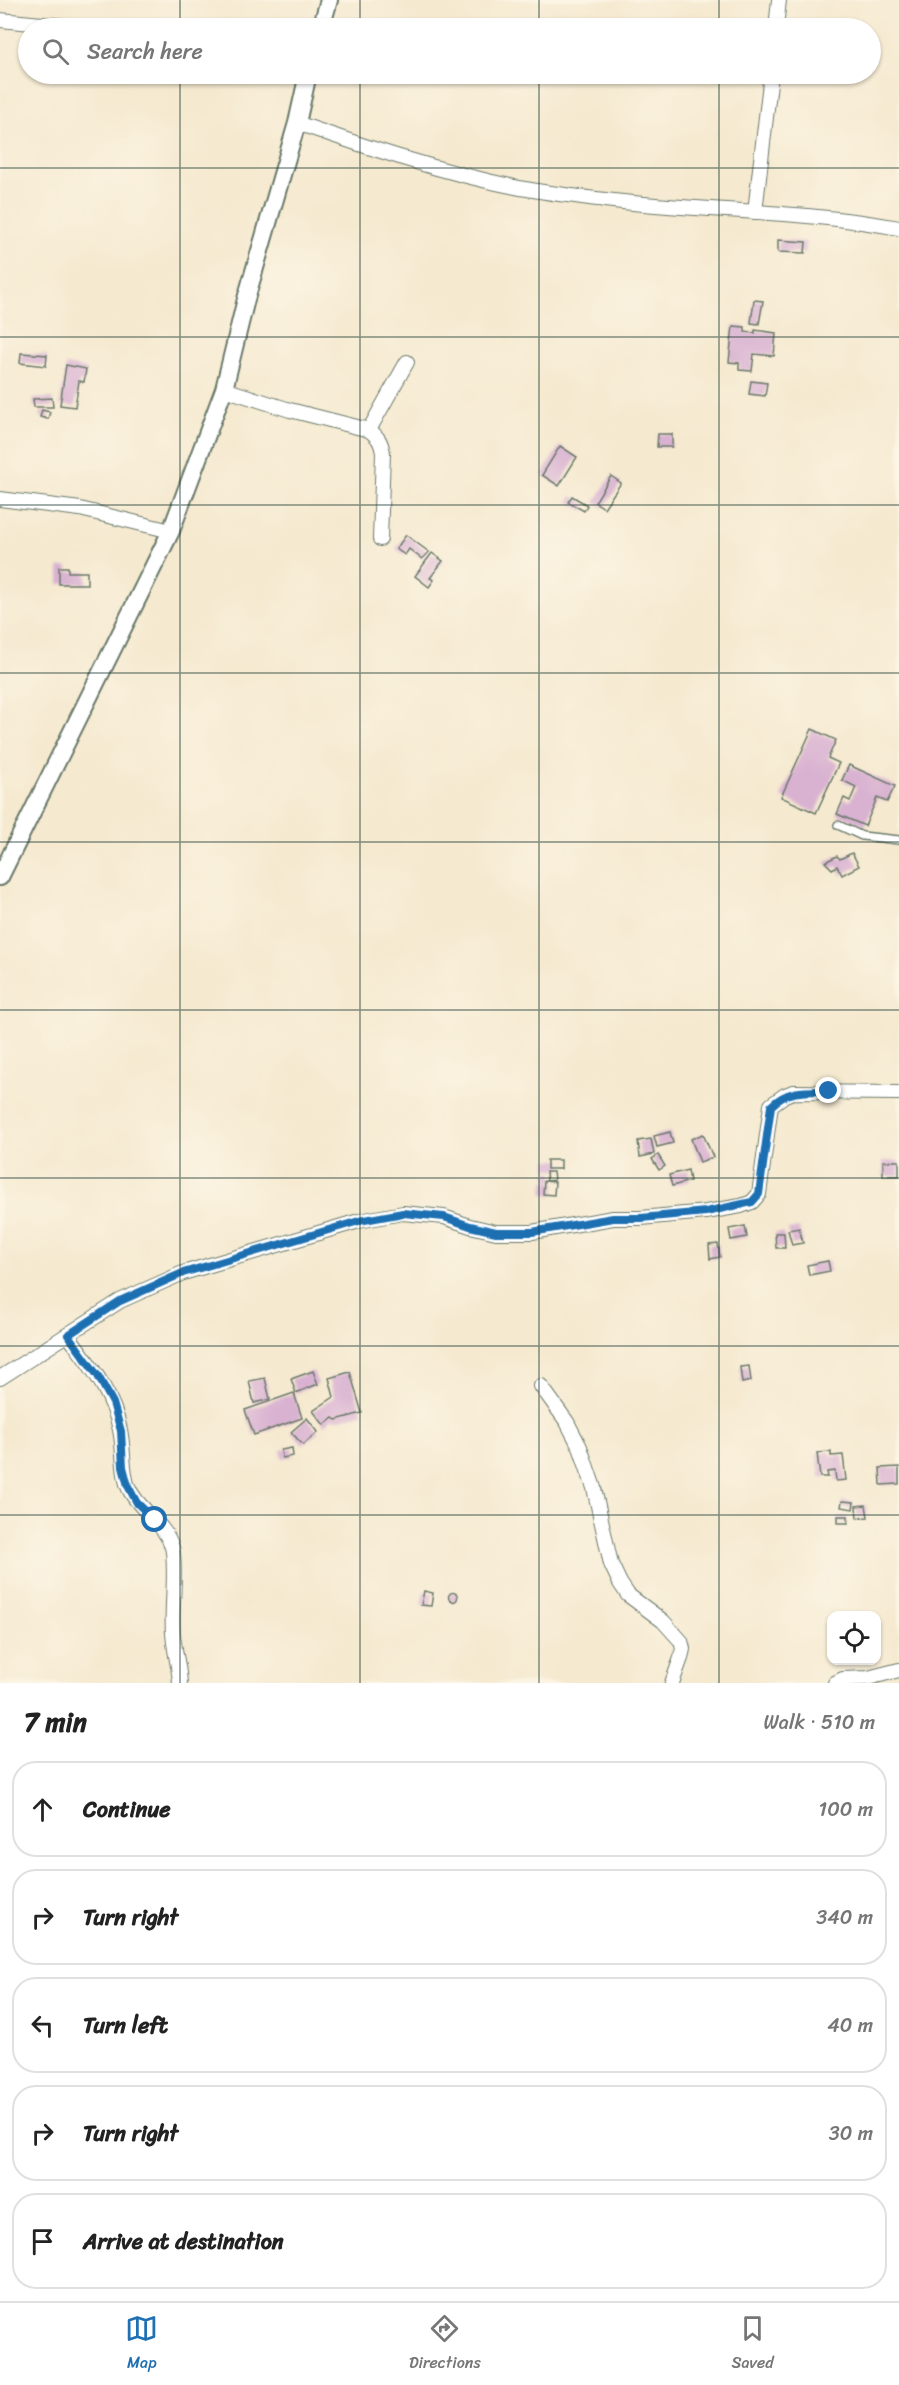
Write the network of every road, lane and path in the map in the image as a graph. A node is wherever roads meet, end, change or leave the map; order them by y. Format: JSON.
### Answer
{"nodes":[{"id":1,"x":329,"y":0,"type":"edge"},
{"id":2,"x":779,"y":0,"type":"edge"},
{"id":3,"x":324,"y":18,"type":"edge"},
{"id":4,"x":777,"y":18,"type":"edge"},
{"id":5,"x":0,"y":20,"type":"edge"},
{"id":6,"x":18,"y":22,"type":"edge"},
{"id":7,"x":306,"y":84,"type":"edge"},
{"id":8,"x":770,"y":84,"type":"edge"},
{"id":9,"x":297,"y":123,"type":"junction"},
{"id":10,"x":755,"y":212,"type":"junction"},
{"id":11,"x":899,"y":228,"type":"edge"},
{"id":12,"x":407,"y":362,"type":"dead end"},
{"id":13,"x":224,"y":389,"type":"junction"},
{"id":14,"x":369,"y":430,"type":"junction"},
{"id":15,"x":0,"y":499,"type":"edge"},
{"id":16,"x":171,"y":531,"type":"junction"},
{"id":17,"x":380,"y":539,"type":"dead end"},
{"id":18,"x":838,"y":825,"type":"dead end"},
{"id":19,"x":899,"y":840,"type":"edge"},
{"id":20,"x":0,"y":877,"type":"edge"},
{"id":21,"x":899,"y":1093,"type":"edge"},
{"id":22,"x":68,"y":1335,"type":"junction"},
{"id":23,"x":0,"y":1378,"type":"edge"},
{"id":24,"x":541,"y":1386,"type":"dead end"},
{"id":25,"x":899,"y":1670,"type":"edge"},
{"id":26,"x":180,"y":1683,"type":"edge"},
{"id":27,"x":672,"y":1683,"type":"edge"},
{"id":28,"x":835,"y":1683,"type":"edge"}],
"edges":[{"from":1,"to":3,"type":"street"},
{"from":2,"to":4,"type":"street"},
{"from":5,"to":6,"type":"street"},
{"from":7,"to":9,"type":"street"},
{"from":8,"to":10,"type":"street"},
{"from":9,"to":10,"type":"street"},
{"from":9,"to":13,"type":"street"},
{"from":10,"to":11,"type":"street"},
{"from":12,"to":14,"type":"street"},
{"from":13,"to":14,"type":"street"},
{"from":13,"to":16,"type":"street"},
{"from":14,"to":17,"type":"street"},
{"from":15,"to":16,"type":"street"},
{"from":16,"to":20,"type":"street"},
{"from":18,"to":19,"type":"lane"},
{"from":21,"to":22,"type":"street"},
{"from":22,"to":23,"type":"street"},
{"from":22,"to":26,"type":"street"},
{"from":24,"to":27,"type":"street"},
{"from":25,"to":28,"type":"street"}]}
